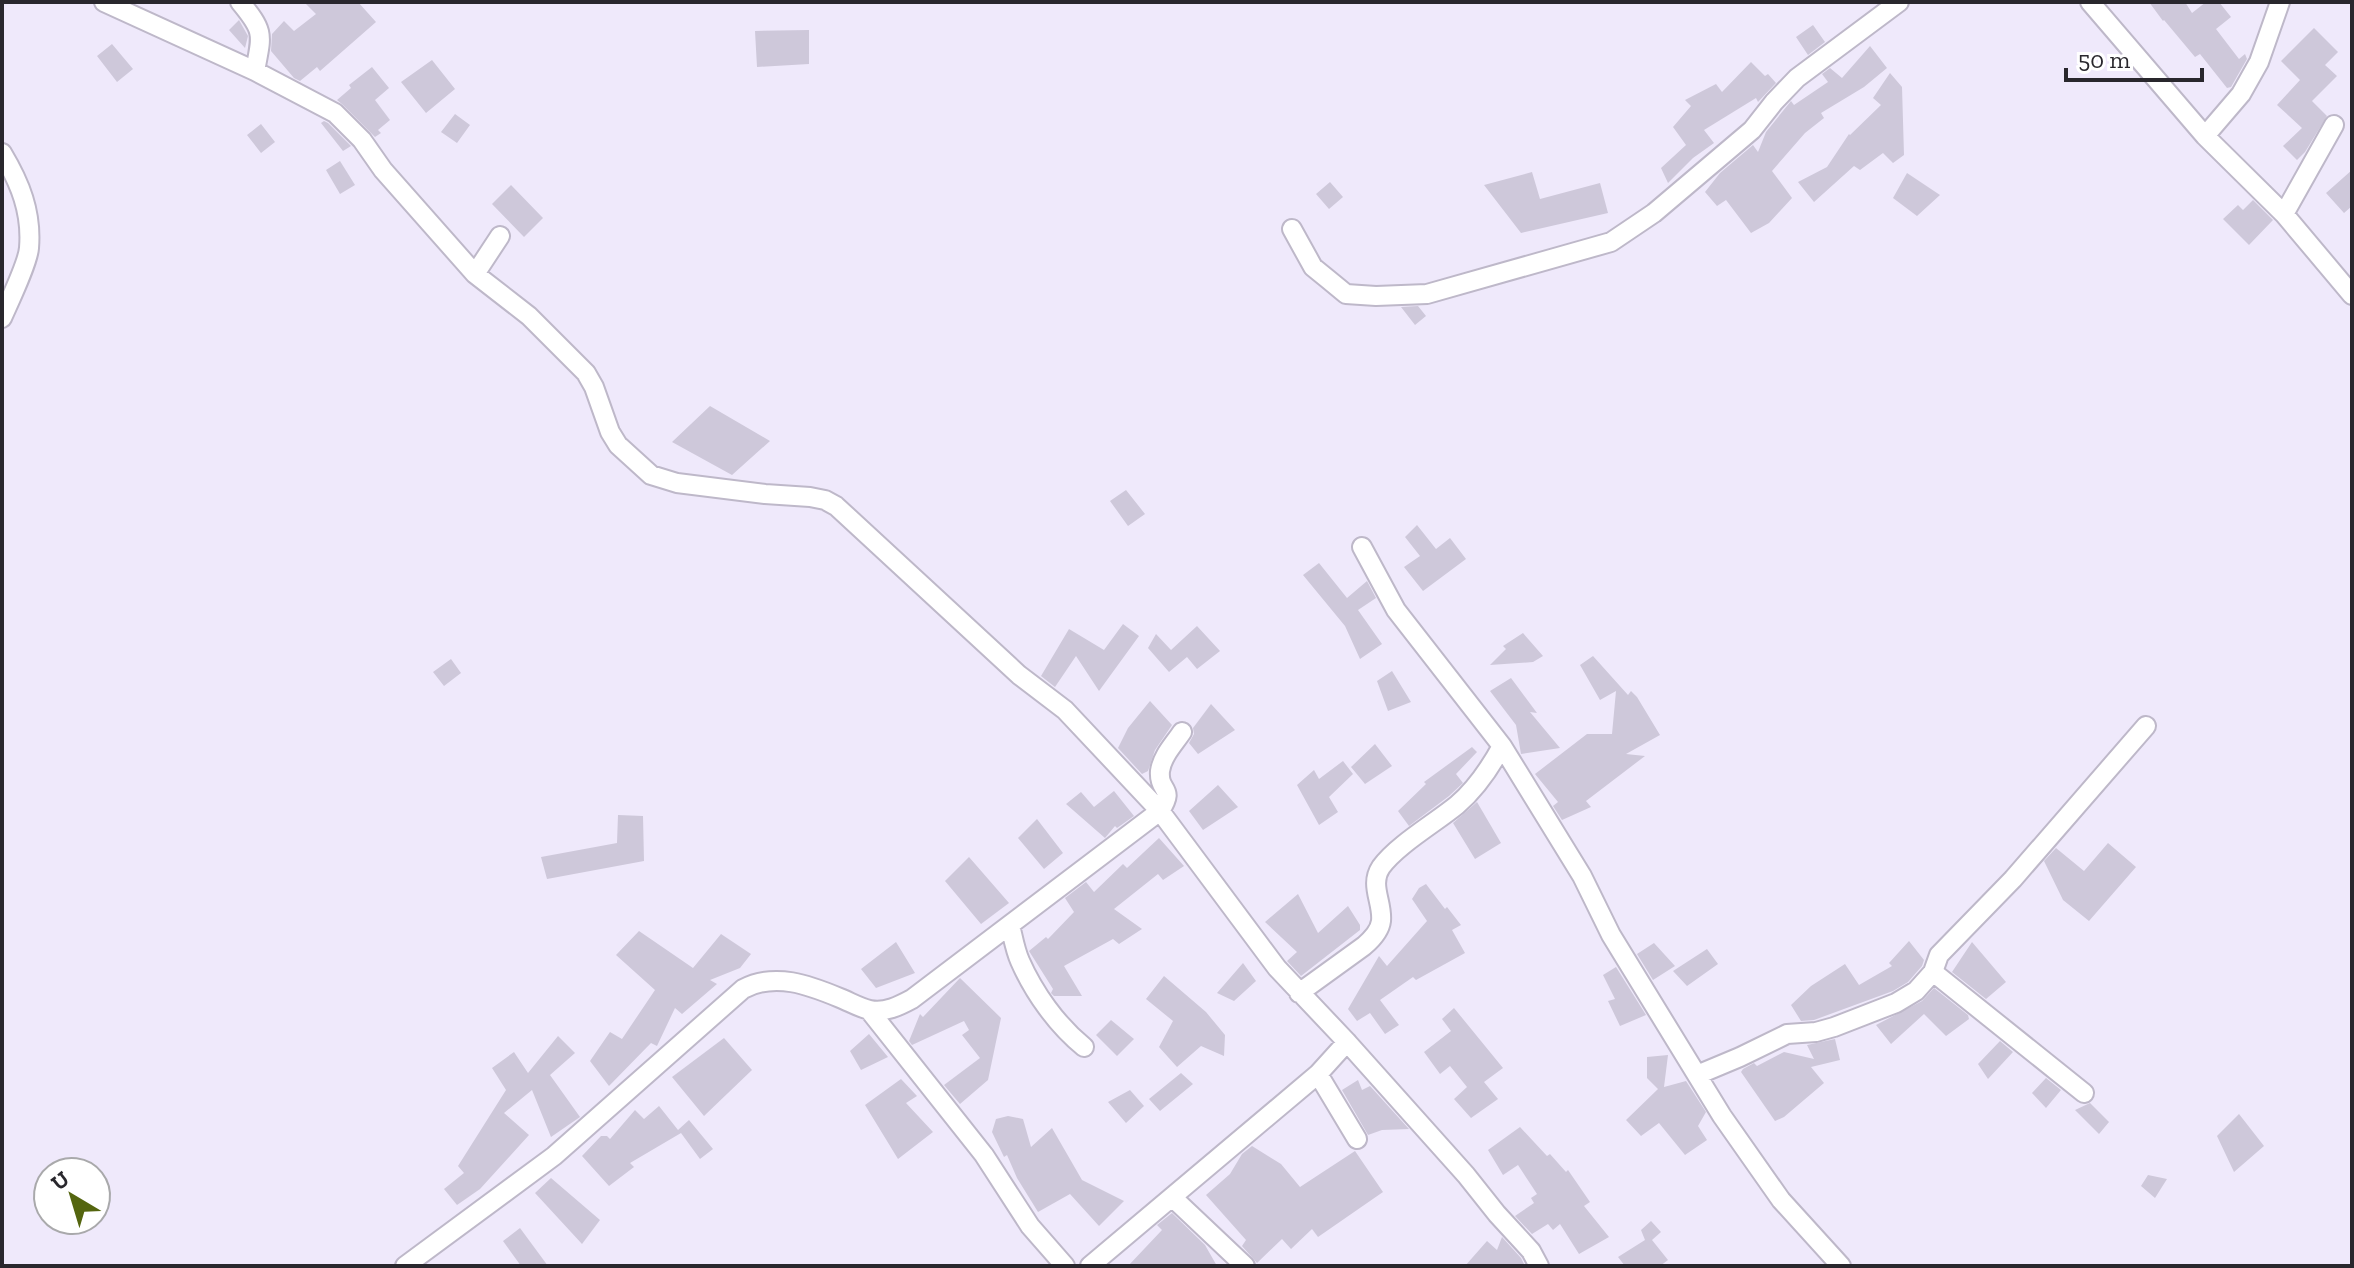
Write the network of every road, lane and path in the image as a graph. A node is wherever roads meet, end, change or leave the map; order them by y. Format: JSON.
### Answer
{"nodes":[{"id":1,"x":104,"y":2,"type":"edge"},
{"id":2,"x":240,"y":2,"type":"edge"},
{"id":3,"x":1899,"y":2,"type":"edge"},
{"id":4,"x":2090,"y":2,"type":"edge"},
{"id":5,"x":2280,"y":2,"type":"edge"},
{"id":6,"x":255,"y":71,"type":"junction"},
{"id":7,"x":2334,"y":125,"type":"dead end"},
{"id":8,"x":2205,"y":136,"type":"junction"},
{"id":9,"x":2,"y":153,"type":"edge"},
{"id":10,"x":2284,"y":214,"type":"junction"},
{"id":11,"x":1292,"y":229,"type":"dead end"},
{"id":12,"x":500,"y":236,"type":"dead end"},
{"id":13,"x":475,"y":274,"type":"junction"},
{"id":14,"x":2352,"y":295,"type":"edge"},
{"id":15,"x":2,"y":318,"type":"edge"},
{"id":16,"x":1362,"y":547,"type":"dead end"},
{"id":17,"x":2146,"y":726,"type":"dead end"},
{"id":18,"x":1182,"y":732,"type":"dead end"},
{"id":19,"x":1502,"y":746,"type":"junction"},
{"id":20,"x":1160,"y":811,"type":"junction"},
{"id":21,"x":1010,"y":925,"type":"junction"},
{"id":22,"x":1933,"y":972,"type":"junction"},
{"id":23,"x":1299,"y":993,"type":"junction"},
{"id":24,"x":869,"y":1010,"type":"junction"},
{"id":25,"x":1347,"y":1042,"type":"junction"},
{"id":26,"x":1084,"y":1047,"type":"dead end"},
{"id":27,"x":1318,"y":1074,"type":"junction"},
{"id":28,"x":1697,"y":1075,"type":"junction"},
{"id":29,"x":2084,"y":1093,"type":"dead end"},
{"id":30,"x":1357,"y":1139,"type":"dead end"},
{"id":31,"x":1172,"y":1197,"type":"junction"},
{"id":32,"x":405,"y":1266,"type":"edge"},
{"id":33,"x":1065,"y":1266,"type":"edge"},
{"id":34,"x":1090,"y":1266,"type":"edge"},
{"id":35,"x":1245,"y":1266,"type":"edge"},
{"id":36,"x":1539,"y":1266,"type":"edge"},
{"id":37,"x":1841,"y":1266,"type":"edge"}],
"edges":[{"from":1,"to":6,"type":"street"},
{"from":2,"to":6,"type":"street"},
{"from":3,"to":11,"type":"street"},
{"from":4,"to":8,"type":"street"},
{"from":5,"to":8,"type":"street"},
{"from":6,"to":13,"type":"street"},
{"from":7,"to":10,"type":"street"},
{"from":8,"to":10,"type":"street"},
{"from":9,"to":15,"type":"street"},
{"from":10,"to":14,"type":"street"},
{"from":12,"to":13,"type":"street"},
{"from":13,"to":20,"type":"street"},
{"from":16,"to":19,"type":"street"},
{"from":17,"to":22,"type":"street"},
{"from":18,"to":20,"type":"street"},
{"from":19,"to":23,"type":"street"},
{"from":19,"to":28,"type":"street"},
{"from":20,"to":21,"type":"street"},
{"from":20,"to":23,"type":"street"},
{"from":21,"to":24,"type":"street"},
{"from":21,"to":26,"type":"street"},
{"from":22,"to":28,"type":"street"},
{"from":22,"to":29,"type":"street"},
{"from":23,"to":25,"type":"street"},
{"from":24,"to":32,"type":"street"},
{"from":24,"to":33,"type":"street"},
{"from":25,"to":27,"type":"street"},
{"from":25,"to":36,"type":"street"},
{"from":27,"to":30,"type":"street"},
{"from":27,"to":31,"type":"street"},
{"from":28,"to":37,"type":"street"},
{"from":31,"to":34,"type":"street"},
{"from":31,"to":35,"type":"street"}]}
